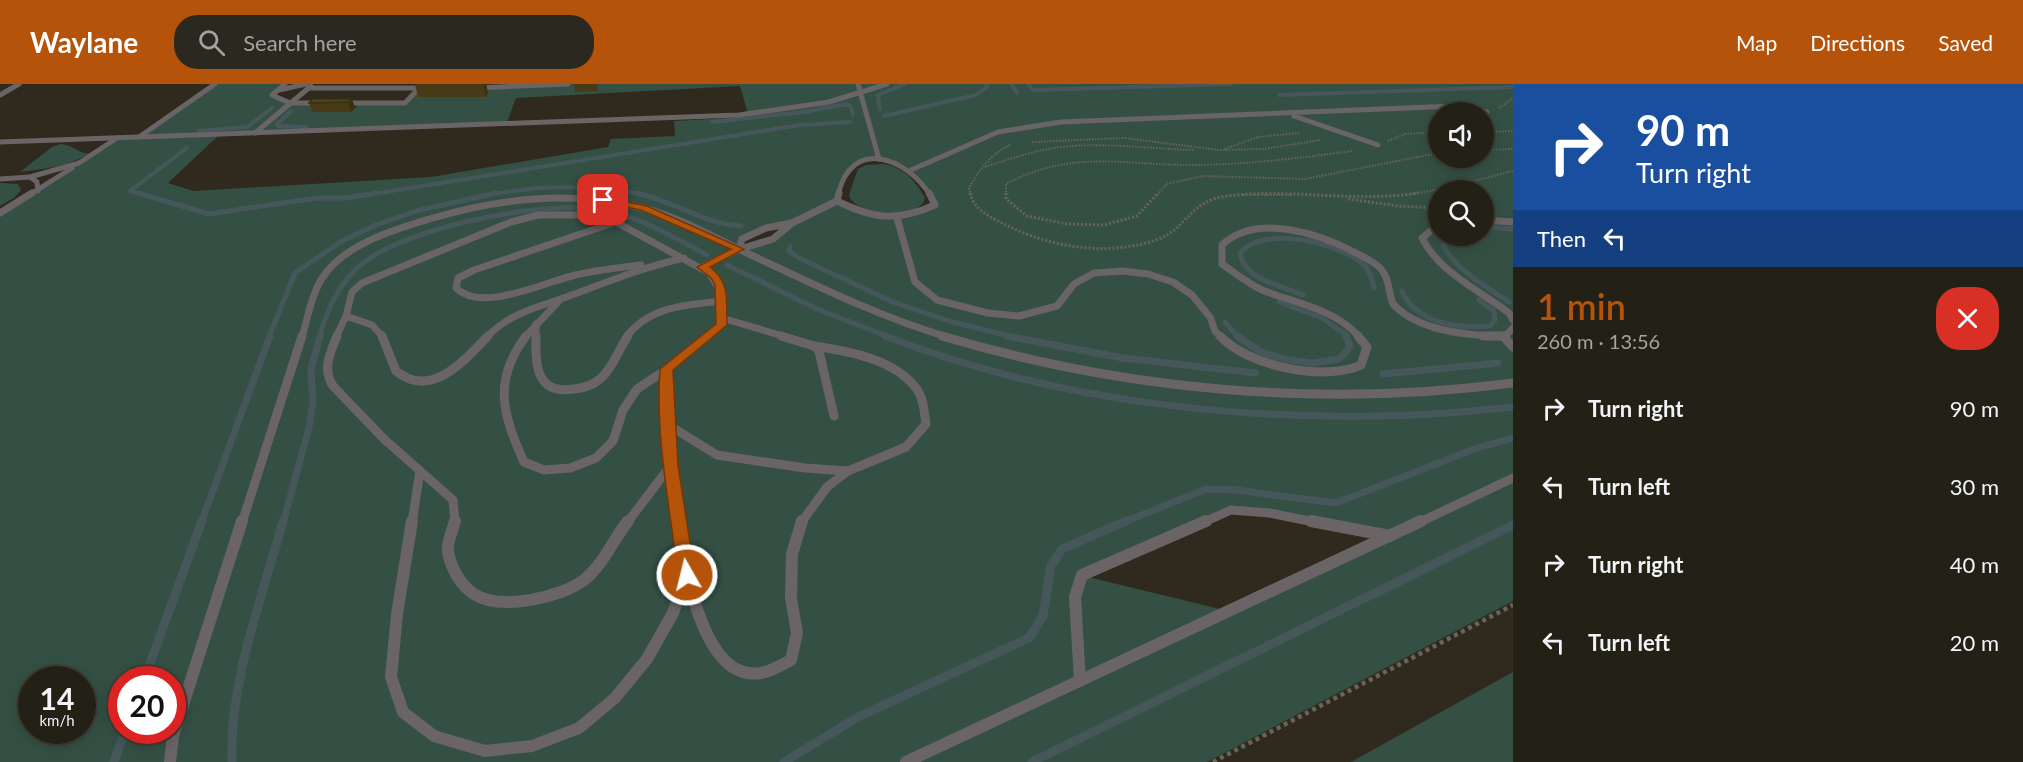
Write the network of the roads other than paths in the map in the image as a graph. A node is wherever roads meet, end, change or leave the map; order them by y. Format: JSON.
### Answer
{"nodes":[{"id":1,"x":19,"y":84,"type":"edge"},
{"id":2,"x":215,"y":84,"type":"edge"},
{"id":3,"x":285,"y":84,"type":"edge"},
{"id":4,"x":568,"y":84,"type":"edge"},
{"id":5,"x":858,"y":84,"type":"edge"},
{"id":6,"x":887,"y":84,"type":"edge"},
{"id":7,"x":309,"y":85,"type":"edge"},
{"id":8,"x":358,"y":86,"type":"edge"},
{"id":9,"x":419,"y":88,"type":"junction"},
{"id":10,"x":431,"y":88,"type":"dead end"},
{"id":11,"x":466,"y":88,"type":"dead end"},
{"id":12,"x":278,"y":90,"type":"junction"},
{"id":13,"x":861,"y":93,"type":"junction"},
{"id":14,"x":0,"y":95,"type":"edge"},
{"id":15,"x":290,"y":103,"type":"junction"},
{"id":16,"x":322,"y":103,"type":"edge"},
{"id":17,"x":331,"y":103,"type":"edge"},
{"id":18,"x":1428,"y":107,"type":"edge"},
{"id":19,"x":1286,"y":114,"type":"junction"},
{"id":20,"x":255,"y":132,"type":"junction"},
{"id":21,"x":139,"y":137,"type":"junction"},
{"id":22,"x":117,"y":138,"type":"junction"},
{"id":23,"x":0,"y":142,"type":"edge"},
{"id":24,"x":1378,"y":145,"type":"road end"},
{"id":25,"x":879,"y":159,"type":"junction"},
{"id":26,"x":79,"y":163,"type":"junction"},
{"id":27,"x":910,"y":170,"type":"junction"},
{"id":28,"x":30,"y":177,"type":"junction"},
{"id":29,"x":0,"y":178,"type":"edge"},
{"id":30,"x":38,"y":191,"type":"junction"},
{"id":31,"x":837,"y":201,"type":"junction"},
{"id":32,"x":0,"y":213,"type":"edge"},
{"id":33,"x":897,"y":218,"type":"junction"},
{"id":34,"x":1494,"y":221,"type":"edge"},
{"id":35,"x":616,"y":222,"type":"junction"},
{"id":36,"x":1513,"y":222,"type":"edge"},
{"id":37,"x":792,"y":223,"type":"junction"},
{"id":38,"x":1428,"y":233,"type":"edge"},
{"id":39,"x":739,"y":249,"type":"junction"},
{"id":40,"x":684,"y":258,"type":"junction"},
{"id":41,"x":654,"y":264,"type":"junction"},
{"id":42,"x":702,"y":267,"type":"junction"},
{"id":43,"x":564,"y":297,"type":"junction"},
{"id":44,"x":722,"y":301,"type":"junction"},
{"id":45,"x":345,"y":316,"type":"junction"},
{"id":46,"x":722,"y":318,"type":"junction"},
{"id":47,"x":1513,"y":320,"type":"edge"},
{"id":48,"x":536,"y":324,"type":"junction"},
{"id":49,"x":1513,"y":328,"type":"edge"},
{"id":50,"x":1509,"y":338,"type":"edge"},
{"id":51,"x":814,"y":346,"type":"junction"},
{"id":52,"x":1513,"y":347,"type":"edge"},
{"id":53,"x":667,"y":369,"type":"junction"},
{"id":54,"x":1513,"y":383,"type":"edge"},
{"id":55,"x":834,"y":416,"type":"dead end"},
{"id":56,"x":670,"y":426,"type":"junction"},
{"id":57,"x":671,"y":465,"type":"junction"},
{"id":58,"x":420,"y":471,"type":"junction"},
{"id":59,"x":848,"y":471,"type":"junction"},
{"id":60,"x":1513,"y":478,"type":"edge"},
{"id":61,"x":1389,"y":536,"type":"junction"},
{"id":62,"x":687,"y":575,"type":"junction"},
{"id":63,"x":1080,"y":681,"type":"junction"},
{"id":64,"x":170,"y":762,"type":"edge"},
{"id":65,"x":906,"y":762,"type":"edge"}],
"edges":[{"from":1,"to":14,"type":"lane"},
{"from":2,"to":21,"type":"lane"},
{"from":3,"to":12,"type":"lane"},
{"from":4,"to":11,"type":"lane"},
{"from":5,"to":13,"type":"lane"},
{"from":6,"to":13,"type":"lane"},
{"from":7,"to":8,"type":"lane"},
{"from":7,"to":12,"type":"lane"},
{"from":7,"to":15,"type":"lane"},
{"from":8,"to":9,"type":"lane"},
{"from":9,"to":10,"type":"lane"},
{"from":9,"to":17,"type":"lane"},
{"from":12,"to":15,"type":"lane"},
{"from":13,"to":20,"type":"lane"},
{"from":13,"to":25,"type":"lane"},
{"from":15,"to":16,"type":"lane"},
{"from":15,"to":20,"type":"lane"},
{"from":18,"to":19,"type":"lane"},
{"from":19,"to":24,"type":"lane"},
{"from":19,"to":27,"type":"lane"},
{"from":20,"to":21,"type":"lane"},
{"from":21,"to":22,"type":"lane"},
{"from":22,"to":23,"type":"lane"},
{"from":22,"to":26,"type":"lane"},
{"from":25,"to":27,"type":"lane"},
{"from":25,"to":31,"type":"lane"},
{"from":26,"to":28,"type":"lane"},
{"from":26,"to":30,"type":"lane"},
{"from":27,"to":33,"type":"lane"},
{"from":28,"to":29,"type":"lane"},
{"from":28,"to":30,"type":"lane"},
{"from":30,"to":32,"type":"lane"},
{"from":31,"to":33,"type":"lane"},
{"from":31,"to":37,"type":"lane"},
{"from":33,"to":50,"type":"lane"},
{"from":34,"to":36,"type":"lane"},
{"from":35,"to":40,"type":"lane"},
{"from":35,"to":41,"type":"lane"},
{"from":35,"to":45,"type":"lane"},
{"from":37,"to":39,"type":"lane"},
{"from":37,"to":39,"type":"lane"},
{"from":38,"to":47,"type":"lane"},
{"from":39,"to":42,"type":"lane"},
{"from":39,"to":54,"type":"lane"},
{"from":39,"to":64,"type":"lane"},
{"from":40,"to":41,"type":"lane"},
{"from":40,"to":42,"type":"lane"},
{"from":41,"to":43,"type":"lane"},
{"from":42,"to":44,"type":"lane"},
{"from":43,"to":45,"type":"lane"},
{"from":43,"to":48,"type":"lane"},
{"from":44,"to":46,"type":"lane"},
{"from":44,"to":48,"type":"lane"},
{"from":45,"to":58,"type":"lane"},
{"from":46,"to":51,"type":"lane"},
{"from":46,"to":53,"type":"lane"},
{"from":48,"to":53,"type":"lane"},
{"from":49,"to":50,"type":"lane"},
{"from":50,"to":52,"type":"lane"},
{"from":51,"to":55,"type":"lane"},
{"from":51,"to":59,"type":"lane"},
{"from":53,"to":56,"type":"lane"},
{"from":56,"to":57,"type":"lane"},
{"from":56,"to":59,"type":"lane"},
{"from":57,"to":58,"type":"lane"},
{"from":57,"to":62,"type":"lane"},
{"from":58,"to":62,"type":"lane"},
{"from":59,"to":62,"type":"lane"},
{"from":60,"to":61,"type":"lane"},
{"from":61,"to":63,"type":"lane"},
{"from":61,"to":63,"type":"lane"},
{"from":63,"to":65,"type":"lane"}]}
